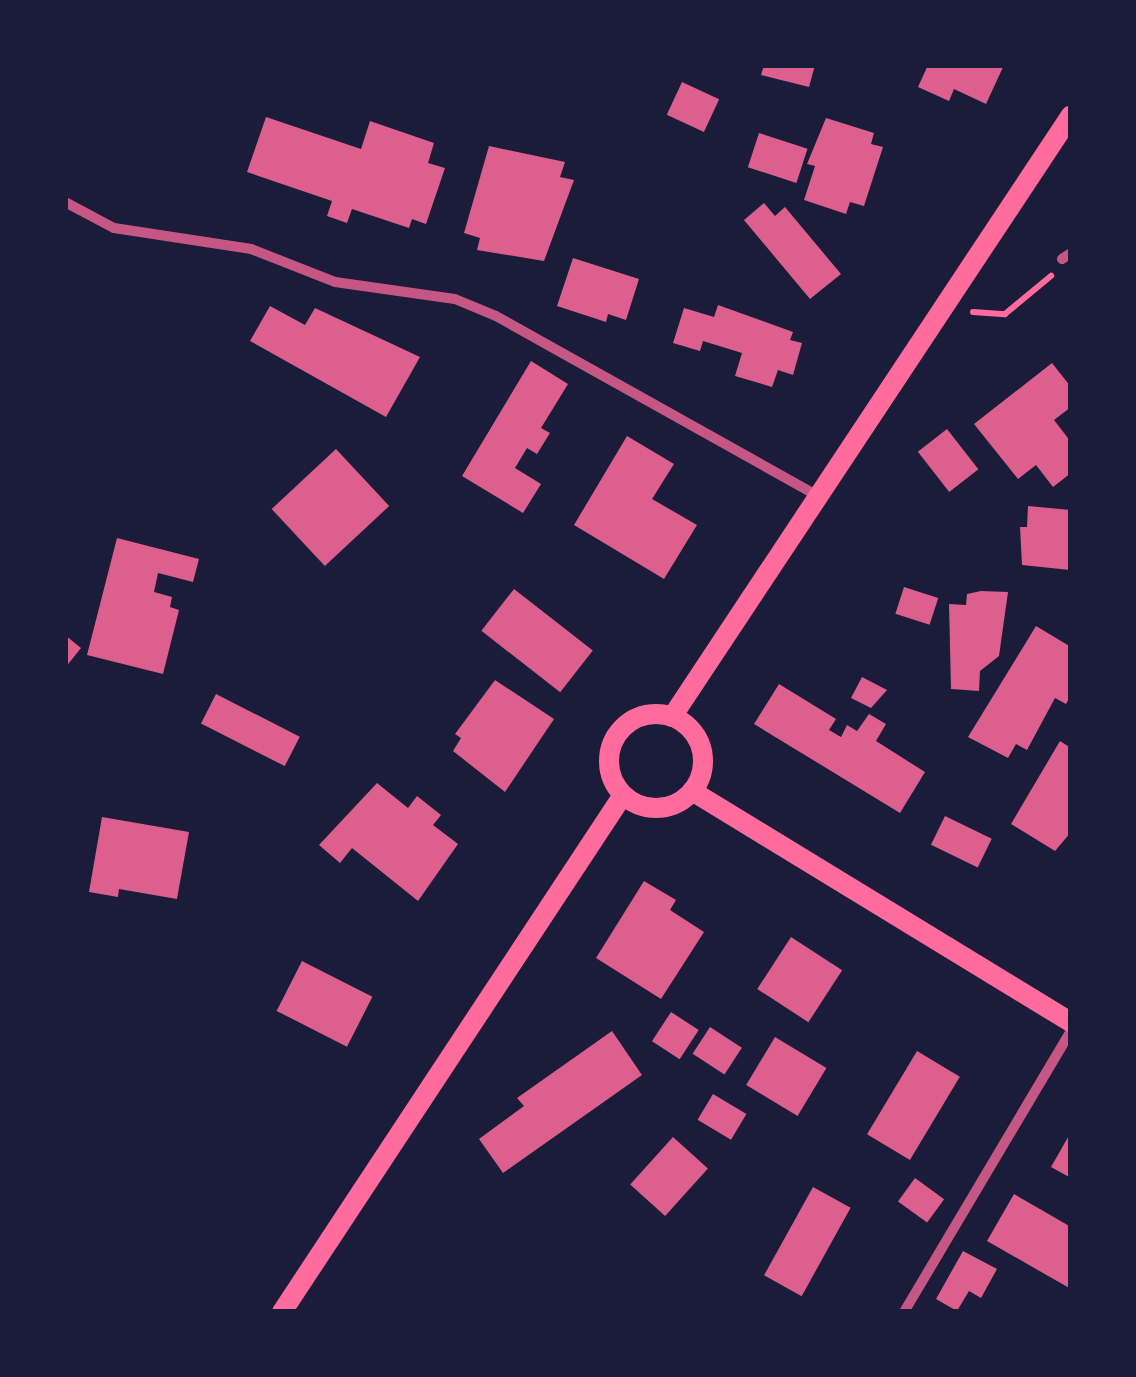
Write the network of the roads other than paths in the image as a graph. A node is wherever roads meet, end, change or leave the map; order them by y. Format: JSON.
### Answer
{"nodes":[{"id":1,"x":1071,"y":115,"type":"edge"},
{"id":2,"x":65,"y":202,"type":"edge"},
{"id":3,"x":823,"y":498,"type":"junction"},
{"id":4,"x":672,"y":717,"type":"junction"},
{"id":5,"x":692,"y":792,"type":"junction"},
{"id":6,"x":623,"y":795,"type":"junction"},
{"id":7,"x":1071,"y":1022,"type":"edge"},
{"id":8,"x":1071,"y":1031,"type":"edge"},
{"id":9,"x":282,"y":1312,"type":"edge"},
{"id":10,"x":904,"y":1312,"type":"edge"}],
"edges":[{"from":1,"to":3,"type":"main road"},
{"from":2,"to":3,"type":"street"},
{"from":3,"to":4,"type":"main road"},
{"from":4,"to":5,"type":"main road"},
{"from":4,"to":6,"type":"main road"},
{"from":5,"to":6,"type":"main road"},
{"from":5,"to":7,"type":"main road"},
{"from":6,"to":9,"type":"main road"},
{"from":8,"to":10,"type":"street"}]}
